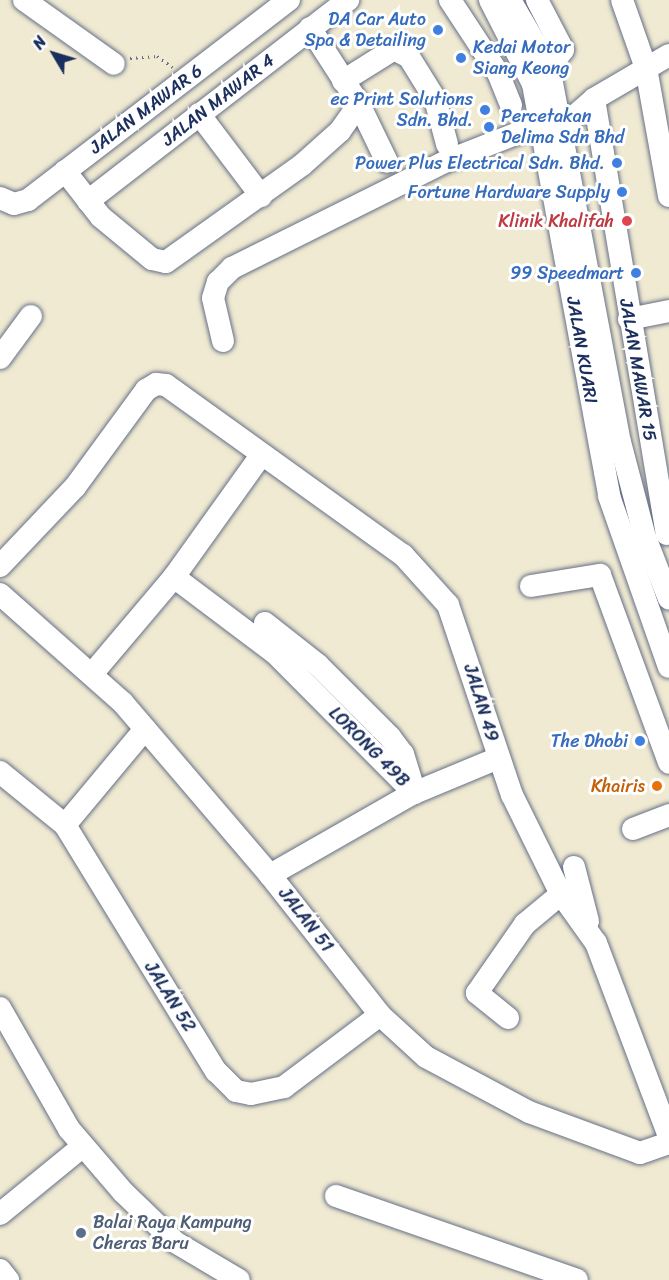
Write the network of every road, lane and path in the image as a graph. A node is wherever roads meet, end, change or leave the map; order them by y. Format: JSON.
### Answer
{"nodes":[{"id":1,"x":24,"y":0,"type":"edge"},
{"id":2,"x":289,"y":0,"type":"edge"},
{"id":3,"x":348,"y":0,"type":"edge"},
{"id":4,"x":450,"y":0,"type":"edge"},
{"id":5,"x":490,"y":0,"type":"edge"},
{"id":6,"x":510,"y":0,"type":"edge"},
{"id":7,"x":537,"y":0,"type":"edge"},
{"id":8,"x":622,"y":0,"type":"edge"},
{"id":9,"x":310,"y":28,"type":"junction"},
{"id":10,"x":669,"y":55,"type":"edge"},
{"id":11,"x":114,"y":64,"type":"joint"},
{"id":12,"x":549,"y":67,"type":"junction"},
{"id":13,"x":646,"y":68,"type":"junction"},
{"id":14,"x":189,"y":77,"type":"junction"},
{"id":15,"x":344,"y":81,"type":"junction"},
{"id":16,"x":533,"y":84,"type":"junction"},
{"id":17,"x":555,"y":91,"type":"junction"},
{"id":18,"x":594,"y":99,"type":"junction"},
{"id":19,"x":358,"y":104,"type":"junction"},
{"id":20,"x":199,"y":114,"type":"junction"},
{"id":21,"x":551,"y":126,"type":"junction"},
{"id":22,"x":447,"y":144,"type":"dead end"},
{"id":23,"x":387,"y":162,"type":"dead end"},
{"id":24,"x":65,"y":171,"type":"junction"},
{"id":25,"x":261,"y":196,"type":"junction"},
{"id":26,"x":669,"y":196,"type":"edge"},
{"id":27,"x":0,"y":198,"type":"edge"},
{"id":28,"x":88,"y":201,"type":"junction"},
{"id":29,"x":669,"y":311,"type":"edge"},
{"id":30,"x":31,"y":316,"type":"dead end"},
{"id":31,"x":629,"y":319,"type":"junction"},
{"id":32,"x":223,"y":341,"type":"dead end"},
{"id":33,"x":0,"y":357,"type":"edge"},
{"id":34,"x":260,"y":457,"type":"junction"},
{"id":35,"x":668,"y":534,"type":"edge"},
{"id":36,"x":645,"y":537,"type":"junction"},
{"id":37,"x":662,"y":565,"type":"edge"},
{"id":38,"x":0,"y":566,"type":"edge"},
{"id":39,"x":174,"y":577,"type":"junction"},
{"id":40,"x":531,"y":586,"type":"dead end"},
{"id":41,"x":0,"y":594,"type":"edge"},
{"id":42,"x":669,"y":599,"type":"edge"},
{"id":43,"x":265,"y":623,"type":"dead end"},
{"id":44,"x":669,"y":667,"type":"edge"},
{"id":45,"x":92,"y":674,"type":"junction"},
{"id":46,"x":145,"y":729,"type":"junction"},
{"id":47,"x":498,"y":758,"type":"junction"},
{"id":48,"x":669,"y":763,"type":"edge"},
{"id":49,"x":0,"y":772,"type":"edge"},
{"id":50,"x":414,"y":793,"type":"junction"},
{"id":51,"x":669,"y":815,"type":"edge"},
{"id":52,"x":65,"y":825,"type":"junction"},
{"id":53,"x":633,"y":829,"type":"dead end"},
{"id":54,"x":574,"y":867,"type":"dead end"},
{"id":55,"x":270,"y":875,"type":"junction"},
{"id":56,"x":561,"y":894,"type":"junction"},
{"id":57,"x":596,"y":943,"type":"junction"},
{"id":58,"x":0,"y":1008,"type":"edge"},
{"id":59,"x":380,"y":1015,"type":"junction"},
{"id":60,"x":508,"y":1018,"type":"dead end"},
{"id":61,"x":669,"y":1136,"type":"edge"},
{"id":62,"x":669,"y":1143,"type":"edge"},
{"id":63,"x":83,"y":1146,"type":"junction"},
{"id":64,"x":336,"y":1196,"type":"dead end"},
{"id":65,"x":0,"y":1214,"type":"edge"},
{"id":66,"x":0,"y":1270,"type":"edge"},
{"id":67,"x":8,"y":1280,"type":"edge"},
{"id":68,"x":239,"y":1280,"type":"edge"},
{"id":69,"x":577,"y":1280,"type":"edge"}],
"edges":[{"from":1,"to":11,"type":"street"},
{"from":2,"to":14,"type":"street","name":"JALAN MAWAR 6"},
{"from":3,"to":9,"type":"street","name":"JALAN MAWAR 4"},
{"from":4,"to":16,"type":"street"},
{"from":5,"to":16,"type":"street","name":"JALAN KUARI"},
{"from":6,"to":12,"type":"street","name":"JALAN KUARI"},
{"from":7,"to":12,"type":"street"},
{"from":8,"to":13,"type":"street"},
{"from":9,"to":15,"type":"street"},
{"from":9,"to":20,"type":"street","name":"JALAN MAWAR 4"},
{"from":10,"to":13,"type":"street"},
{"from":11,"to":14,"type":"path"},
{"from":12,"to":17,"type":"street","name":"JALAN KUARI"},
{"from":13,"to":18,"type":"street"},
{"from":13,"to":26,"type":"street"},
{"from":14,"to":24,"type":"street","name":"JALAN MAWAR 6"},
{"from":15,"to":19,"type":"street"},
{"from":15,"to":22,"type":"street"},
{"from":16,"to":21,"type":"street","name":"JALAN KUARI"},
{"from":17,"to":18,"type":"street"},
{"from":17,"to":21,"type":"street","name":"JALAN KUARI"},
{"from":18,"to":21,"type":"street"},
{"from":18,"to":31,"type":"street","name":"JALAN MAWAR 15"},
{"from":19,"to":23,"type":"street"},
{"from":19,"to":25,"type":"street"},
{"from":20,"to":25,"type":"street"},
{"from":20,"to":28,"type":"street","name":"JALAN MAWAR 4"},
{"from":21,"to":32,"type":"street"},
{"from":21,"to":36,"type":"street","name":"JALAN KUARI"},
{"from":21,"to":44,"type":"street","name":"JALAN KUARI"},
{"from":24,"to":27,"type":"street","name":"JALAN MAWAR 6"},
{"from":24,"to":28,"type":"street"},
{"from":25,"to":28,"type":"street"},
{"from":29,"to":31,"type":"street"},
{"from":30,"to":33,"type":"street"},
{"from":31,"to":35,"type":"street","name":"JALAN MAWAR 15"},
{"from":34,"to":38,"type":"street","name":"JALAN 49"},
{"from":34,"to":39,"type":"street"},
{"from":34,"to":47,"type":"street","name":"JALAN 49"},
{"from":35,"to":36,"type":"street"},
{"from":36,"to":37,"type":"street","name":"JALAN KUARI"},
{"from":37,"to":42,"type":"street","name":"JALAN KUARI"},
{"from":39,"to":45,"type":"street"},
{"from":39,"to":50,"type":"street","name":"LORONG 49B"},
{"from":40,"to":48,"type":"street"},
{"from":41,"to":45,"type":"street","name":"JALAN 51"},
{"from":43,"to":50,"type":"street","name":"LORONG 49B"},
{"from":45,"to":46,"type":"street","name":"JALAN 51"},
{"from":46,"to":52,"type":"street"},
{"from":46,"to":55,"type":"street","name":"JALAN 51"},
{"from":47,"to":50,"type":"street"},
{"from":47,"to":56,"type":"street","name":"JALAN 49"},
{"from":49,"to":52,"type":"street","name":"JALAN 52"},
{"from":50,"to":55,"type":"street"},
{"from":51,"to":53,"type":"street"},
{"from":52,"to":59,"type":"street","name":"JALAN 52"},
{"from":54,"to":57,"type":"street"},
{"from":55,"to":59,"type":"street","name":"JALAN 51"},
{"from":56,"to":57,"type":"street","name":"JALAN 49"},
{"from":56,"to":60,"type":"street"},
{"from":57,"to":61,"type":"street","name":"JALAN 49"},
{"from":58,"to":63,"type":"street"},
{"from":59,"to":62,"type":"street","name":"JALAN 51"},
{"from":63,"to":65,"type":"street"},
{"from":63,"to":68,"type":"street"},
{"from":64,"to":69,"type":"street"},
{"from":66,"to":67,"type":"street"}]}
